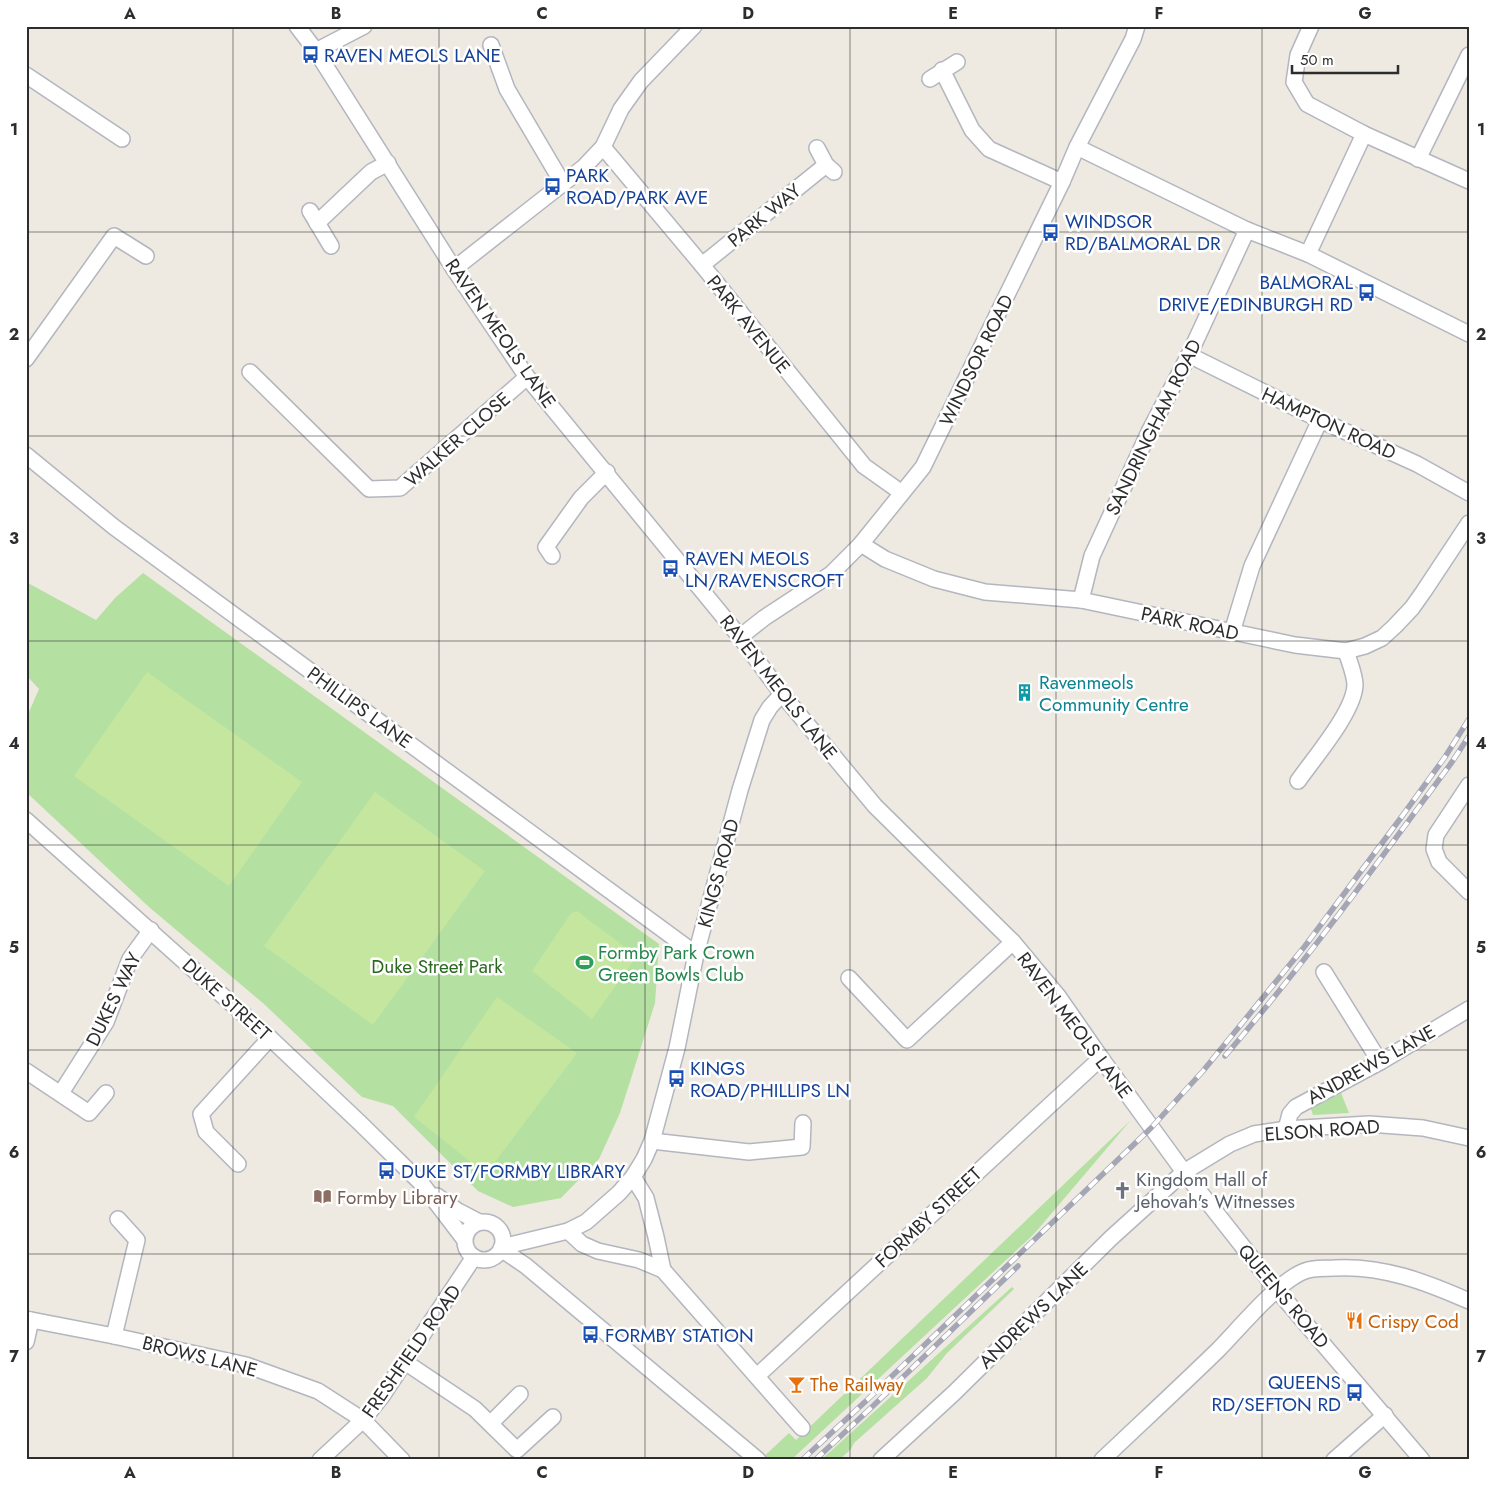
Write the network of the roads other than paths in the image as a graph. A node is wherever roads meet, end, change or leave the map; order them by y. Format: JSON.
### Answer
{"nodes":[{"id":1,"x":297,"y":26,"type":"edge"},
{"id":2,"x":364,"y":26,"type":"edge"},
{"id":3,"x":694,"y":26,"type":"edge"},
{"id":4,"x":1137,"y":26,"type":"edge"},
{"id":5,"x":1311,"y":26,"type":"edge"},
{"id":6,"x":491,"y":45,"type":"dead end"},
{"id":7,"x":316,"y":51,"type":"junction"},
{"id":8,"x":1469,"y":54,"type":"edge"},
{"id":9,"x":957,"y":62,"type":"dead end"},
{"id":10,"x":26,"y":75,"type":"edge"},
{"id":11,"x":1364,"y":134,"type":"junction"},
{"id":12,"x":122,"y":139,"type":"dead end"},
{"id":13,"x":603,"y":147,"type":"junction"},
{"id":14,"x":1077,"y":147,"type":"junction"},
{"id":15,"x":817,"y":148,"type":"dead end"},
{"id":16,"x":1418,"y":159,"type":"junction"},
{"id":17,"x":388,"y":163,"type":"junction"},
{"id":18,"x":1469,"y":181,"type":"edge"},
{"id":19,"x":1062,"y":182,"type":"junction"},
{"id":20,"x":563,"y":184,"type":"junction"},
{"id":21,"x":1247,"y":230,"type":"junction"},
{"id":22,"x":331,"y":246,"type":"dead end"},
{"id":23,"x":1308,"y":254,"type":"junction"},
{"id":24,"x":146,"y":256,"type":"dead end"},
{"id":25,"x":702,"y":264,"type":"junction"},
{"id":26,"x":454,"y":268,"type":"junction"},
{"id":27,"x":1469,"y":334,"type":"edge"},
{"id":28,"x":1188,"y":354,"type":"junction"},
{"id":29,"x":26,"y":359,"type":"edge"},
{"id":30,"x":250,"y":372,"type":"dead end"},
{"id":31,"x":527,"y":377,"type":"junction"},
{"id":32,"x":1320,"y":420,"type":"junction"},
{"id":33,"x":26,"y":455,"type":"edge"},
{"id":34,"x":606,"y":472,"type":"junction"},
{"id":35,"x":902,"y":493,"type":"junction"},
{"id":36,"x":1469,"y":494,"type":"edge"},
{"id":37,"x":1469,"y":523,"type":"edge"},
{"id":38,"x":861,"y":544,"type":"junction"},
{"id":39,"x":552,"y":556,"type":"dead end"},
{"id":40,"x":1081,"y":600,"type":"junction"},
{"id":41,"x":1232,"y":632,"type":"junction"},
{"id":42,"x":740,"y":637,"type":"junction"},
{"id":43,"x":1346,"y":651,"type":"junction"},
{"id":44,"x":782,"y":694,"type":"junction"},
{"id":45,"x":1298,"y":781,"type":"dead end"},
{"id":46,"x":1469,"y":785,"type":"edge"},
{"id":47,"x":26,"y":820,"type":"edge"},
{"id":48,"x":1469,"y":892,"type":"edge"},
{"id":49,"x":151,"y":930,"type":"junction"},
{"id":50,"x":1013,"y":942,"type":"junction"},
{"id":51,"x":696,"y":954,"type":"junction"},
{"id":52,"x":1324,"y":972,"type":"dead end"},
{"id":53,"x":849,"y":978,"type":"dead end"},
{"id":54,"x":1469,"y":1009,"type":"edge"},
{"id":55,"x":270,"y":1038,"type":"junction"},
{"id":56,"x":1100,"y":1058,"type":"junction"},
{"id":57,"x":1380,"y":1062,"type":"junction"},
{"id":58,"x":26,"y":1071,"type":"edge"},
{"id":59,"x":61,"y":1093,"type":"junction"},
{"id":60,"x":106,"y":1093,"type":"dead end"},
{"id":61,"x":803,"y":1123,"type":"dead end"},
{"id":62,"x":1151,"y":1128,"type":"joint"},
{"id":63,"x":1286,"y":1129,"type":"junction"},
{"id":64,"x":1469,"y":1138,"type":"edge"},
{"id":65,"x":652,"y":1140,"type":"junction"},
{"id":66,"x":238,"y":1164,"type":"dead end"},
{"id":67,"x":1184,"y":1172,"type":"junction"},
{"id":68,"x":633,"y":1176,"type":"junction"},
{"id":69,"x":422,"y":1184,"type":"junction"},
{"id":70,"x":118,"y":1219,"type":"dead end"},
{"id":71,"x":479,"y":1222,"type":"junction"},
{"id":72,"x":500,"y":1230,"type":"junction"},
{"id":73,"x":568,"y":1231,"type":"junction"},
{"id":74,"x":538,"y":1238,"type":"junction"},
{"id":75,"x":464,"y":1239,"type":"junction"},
{"id":76,"x":501,"y":1248,"type":"junction"},
{"id":77,"x":474,"y":1258,"type":"junction"},
{"id":78,"x":663,"y":1270,"type":"junction"},
{"id":79,"x":1277,"y":1290,"type":"junction"},
{"id":80,"x":1469,"y":1301,"type":"edge"},
{"id":81,"x":29,"y":1319,"type":"edge"},
{"id":82,"x":114,"y":1336,"type":"junction"},
{"id":83,"x":26,"y":1342,"type":"edge"},
{"id":84,"x":405,"y":1362,"type":"junction"},
{"id":85,"x":756,"y":1376,"type":"junction"},
{"id":86,"x":520,"y":1394,"type":"dead end"},
{"id":87,"x":1384,"y":1415,"type":"junction"},
{"id":88,"x":553,"y":1417,"type":"dead end"},
{"id":89,"x":363,"y":1420,"type":"junction"},
{"id":90,"x":491,"y":1423,"type":"junction"},
{"id":91,"x":802,"y":1428,"type":"dead end"},
{"id":92,"x":521,"y":1455,"type":"edge"},
{"id":93,"x":320,"y":1460,"type":"edge"},
{"id":94,"x":402,"y":1460,"type":"edge"},
{"id":95,"x":758,"y":1460,"type":"edge"},
{"id":96,"x":882,"y":1460,"type":"edge"},
{"id":97,"x":1102,"y":1460,"type":"edge"},
{"id":98,"x":1334,"y":1460,"type":"edge"},
{"id":99,"x":1422,"y":1460,"type":"edge"}],
"edges":[{"from":1,"to":7,"type":"street","name":"RAVEN MEOLS LANE"},
{"from":2,"to":7,"type":"street"},
{"from":3,"to":13,"type":"street"},
{"from":4,"to":14,"type":"street","name":"WINDSOR ROAD"},
{"from":5,"to":11,"type":"street"},
{"from":6,"to":20,"type":"street"},
{"from":7,"to":17,"type":"street","name":"RAVEN MEOLS LANE"},
{"from":8,"to":16,"type":"street"},
{"from":9,"to":19,"type":"street"},
{"from":10,"to":12,"type":"street"},
{"from":11,"to":16,"type":"street"},
{"from":11,"to":23,"type":"street"},
{"from":13,"to":20,"type":"street"},
{"from":13,"to":25,"type":"street","name":"PARK AVENUE"},
{"from":14,"to":19,"type":"street","name":"WINDSOR ROAD"},
{"from":14,"to":21,"type":"street"},
{"from":15,"to":25,"type":"street","name":"PARK WAY"},
{"from":16,"to":18,"type":"street"},
{"from":17,"to":22,"type":"street"},
{"from":17,"to":26,"type":"street","name":"RAVEN MEOLS LANE"},
{"from":19,"to":35,"type":"street","name":"WINDSOR ROAD"},
{"from":20,"to":26,"type":"street"},
{"from":21,"to":23,"type":"street"},
{"from":21,"to":28,"type":"street","name":"SANDRINGHAM ROAD"},
{"from":23,"to":27,"type":"street"},
{"from":24,"to":29,"type":"street"},
{"from":25,"to":35,"type":"street","name":"PARK AVENUE"},
{"from":26,"to":31,"type":"street","name":"RAVEN MEOLS LANE"},
{"from":28,"to":32,"type":"street","name":"HAMPTON ROAD"},
{"from":28,"to":40,"type":"street","name":"SANDRINGHAM ROAD"},
{"from":30,"to":31,"type":"street","name":"WALKER CLOSE"},
{"from":31,"to":34,"type":"street","name":"RAVEN MEOLS LANE"},
{"from":32,"to":36,"type":"street","name":"HAMPTON ROAD"},
{"from":32,"to":41,"type":"street"},
{"from":33,"to":51,"type":"street","name":"PHILLIPS LANE"},
{"from":34,"to":39,"type":"street"},
{"from":34,"to":42,"type":"street","name":"RAVEN MEOLS LANE"},
{"from":35,"to":38,"type":"street","name":"WINDSOR ROAD"},
{"from":37,"to":43,"type":"street","name":"PARK ROAD"},
{"from":38,"to":40,"type":"street","name":"PARK ROAD"},
{"from":38,"to":42,"type":"street","name":"WINDSOR ROAD"},
{"from":40,"to":41,"type":"street","name":"PARK ROAD"},
{"from":41,"to":43,"type":"street","name":"PARK ROAD"},
{"from":42,"to":44,"type":"street","name":"RAVEN MEOLS LANE"},
{"from":43,"to":45,"type":"street"},
{"from":44,"to":50,"type":"street","name":"RAVEN MEOLS LANE"},
{"from":44,"to":51,"type":"street","name":"KINGS ROAD"},
{"from":46,"to":48,"type":"street"},
{"from":47,"to":49,"type":"street","name":"DUKE STREET"},
{"from":49,"to":55,"type":"street","name":"DUKE STREET"},
{"from":49,"to":59,"type":"street","name":"DUKES WAY"},
{"from":50,"to":53,"type":"street"},
{"from":50,"to":56,"type":"street","name":"RAVEN MEOLS LANE"},
{"from":51,"to":65,"type":"street","name":"KINGS ROAD"},
{"from":52,"to":57,"type":"street"},
{"from":54,"to":57,"type":"street","name":"ANDREWS LANE"},
{"from":55,"to":66,"type":"street"},
{"from":55,"to":69,"type":"street","name":"DUKE STREET"},
{"from":56,"to":62,"type":"street","name":"RAVEN MEOLS LANE"},
{"from":56,"to":85,"type":"street","name":"FORMBY STREET"},
{"from":57,"to":63,"type":"street","name":"ANDREWS LANE"},
{"from":58,"to":59,"type":"street"},
{"from":59,"to":60,"type":"street"},
{"from":61,"to":65,"type":"street"},
{"from":62,"to":67,"type":"street","name":"QUEENS ROAD"},
{"from":63,"to":64,"type":"street","name":"ELSON ROAD"},
{"from":63,"to":67,"type":"street","name":"ELSON ROAD"},
{"from":65,"to":68,"type":"street","name":"KINGS ROAD"},
{"from":67,"to":79,"type":"street","name":"QUEENS ROAD"},
{"from":67,"to":96,"type":"street","name":"ANDREWS LANE"},
{"from":68,"to":73,"type":"street","name":"KINGS ROAD"},
{"from":68,"to":78,"type":"street"},
{"from":69,"to":71,"type":"street","name":"DUKE STREET"},
{"from":69,"to":75,"type":"street","name":"DUKE STREET"},
{"from":70,"to":82,"type":"street"},
{"from":71,"to":72,"type":"street"},
{"from":71,"to":75,"type":"street"},
{"from":72,"to":74,"type":"street","name":"KINGS ROAD"},
{"from":72,"to":76,"type":"street"},
{"from":73,"to":74,"type":"street","name":"KINGS ROAD"},
{"from":73,"to":78,"type":"street"},
{"from":74,"to":76,"type":"street","name":"KINGS ROAD"},
{"from":75,"to":77,"type":"street"},
{"from":76,"to":77,"type":"street"},
{"from":76,"to":95,"type":"street"},
{"from":77,"to":84,"type":"street","name":"FRESHFIELD ROAD"},
{"from":78,"to":85,"type":"street"},
{"from":79,"to":80,"type":"street"},
{"from":79,"to":87,"type":"street","name":"QUEENS ROAD"},
{"from":79,"to":97,"type":"street"},
{"from":81,"to":82,"type":"street","name":"BROWS LANE"},
{"from":81,"to":83,"type":"street"},
{"from":82,"to":89,"type":"street","name":"BROWS LANE"},
{"from":84,"to":89,"type":"street","name":"FRESHFIELD ROAD"},
{"from":84,"to":90,"type":"street"},
{"from":85,"to":91,"type":"street"},
{"from":86,"to":90,"type":"street"},
{"from":87,"to":98,"type":"street"},
{"from":87,"to":99,"type":"street","name":"QUEENS ROAD"},
{"from":88,"to":92,"type":"street"},
{"from":89,"to":93,"type":"street","name":"FRESHFIELD ROAD"},
{"from":89,"to":94,"type":"street","name":"BROWS LANE"},
{"from":90,"to":92,"type":"street"}]}
